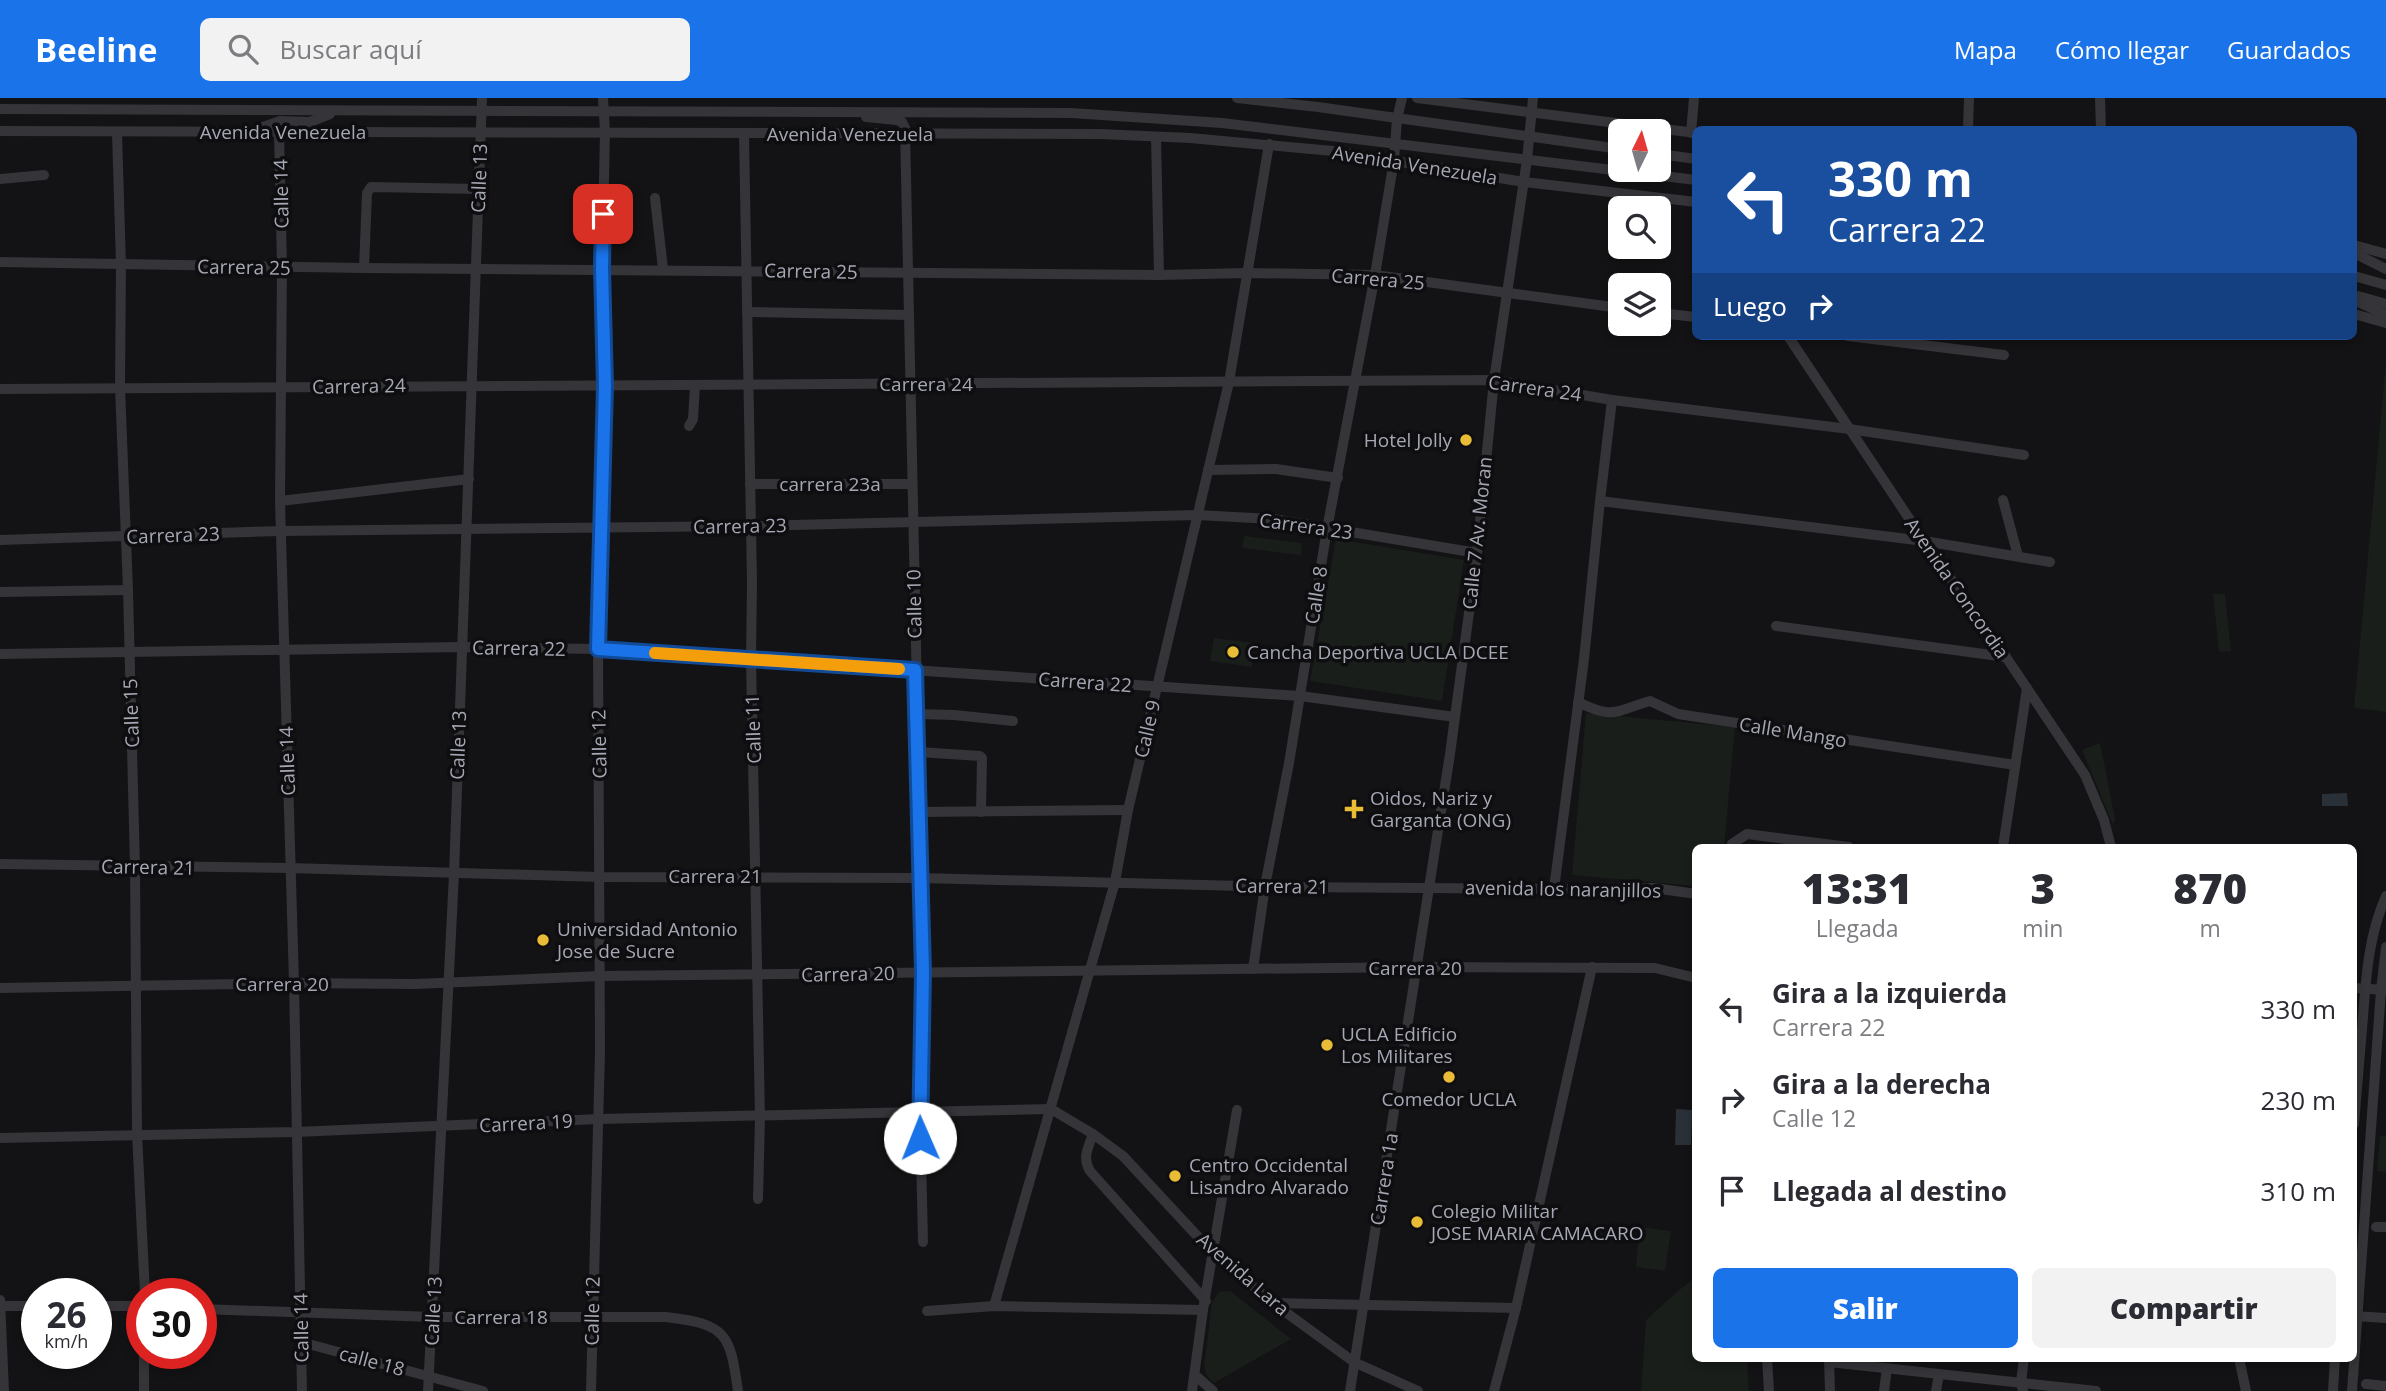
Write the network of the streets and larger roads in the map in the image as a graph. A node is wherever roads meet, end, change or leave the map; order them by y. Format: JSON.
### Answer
{"nodes":[{"id":1,"x":482,"y":98,"type":"edge"},
{"id":2,"x":603,"y":98,"type":"edge"},
{"id":3,"x":1237,"y":98,"type":"edge"},
{"id":4,"x":1402,"y":98,"type":"edge"},
{"id":5,"x":1417,"y":98,"type":"edge"},
{"id":6,"x":1533,"y":98,"type":"edge"},
{"id":7,"x":1695,"y":98,"type":"edge"},
{"id":8,"x":1969,"y":98,"type":"edge"},
{"id":9,"x":2100,"y":98,"type":"edge"},
{"id":10,"x":0,"y":109,"type":"edge"},
{"id":11,"x":338,"y":111,"type":"junction"},
{"id":12,"x":482,"y":111,"type":"junction"},
{"id":13,"x":604,"y":112,"type":"junction"},
{"id":14,"x":852,"y":112,"type":"junction"},
{"id":15,"x":1531,"y":113,"type":"junction"},
{"id":16,"x":1397,"y":119,"type":"junction"},
{"id":17,"x":1693,"y":126,"type":"edge"},
{"id":18,"x":1968,"y":126,"type":"edge"},
{"id":19,"x":2101,"y":126,"type":"edge"},
{"id":20,"x":0,"y":131,"type":"edge"},
{"id":21,"x":279,"y":131,"type":"junction"},
{"id":22,"x":481,"y":131,"type":"junction"},
{"id":23,"x":247,"y":132,"type":"junction"},
{"id":24,"x":605,"y":132,"type":"junction"},
{"id":25,"x":117,"y":133,"type":"junction"},
{"id":26,"x":1692,"y":133,"type":"edge"},
{"id":27,"x":744,"y":134,"type":"junction"},
{"id":28,"x":905,"y":134,"type":"junction"},
{"id":29,"x":1156,"y":137,"type":"junction"},
{"id":30,"x":1528,"y":138,"type":"junction"},
{"id":31,"x":1395,"y":143,"type":"junction"},
{"id":32,"x":1269,"y":144,"type":"junction"},
{"id":33,"x":1608,"y":148,"type":"edge"},
{"id":34,"x":1671,"y":156,"type":"edge"},
{"id":35,"x":1692,"y":158,"type":"edge"},
{"id":36,"x":1394,"y":160,"type":"junction"},
{"id":37,"x":1528,"y":160,"type":"junction"},
{"id":38,"x":44,"y":176,"type":"dead end"},
{"id":39,"x":0,"y":178,"type":"edge"},
{"id":40,"x":1692,"y":180,"type":"edge"},
{"id":41,"x":1524,"y":182,"type":"junction"},
{"id":42,"x":479,"y":189,"type":"junction"},
{"id":43,"x":655,"y":198,"type":"dead end"},
{"id":44,"x":1692,"y":201,"type":"edge"},
{"id":45,"x":2357,"y":247,"type":"edge"},
{"id":46,"x":2357,"y":254,"type":"edge"},
{"id":47,"x":2386,"y":254,"type":"edge"},
{"id":48,"x":0,"y":262,"type":"edge"},
{"id":49,"x":121,"y":265,"type":"junction"},
{"id":50,"x":282,"y":267,"type":"junction"},
{"id":51,"x":364,"y":268,"type":"junction"},
{"id":52,"x":477,"y":269,"type":"junction"},
{"id":53,"x":602,"y":269,"type":"junction"},
{"id":54,"x":663,"y":269,"type":"junction"},
{"id":55,"x":2386,"y":269,"type":"edge"},
{"id":56,"x":747,"y":271,"type":"junction"},
{"id":57,"x":909,"y":272,"type":"junction"},
{"id":58,"x":1247,"y":273,"type":"junction"},
{"id":59,"x":1159,"y":275,"type":"junction"},
{"id":60,"x":1375,"y":275,"type":"junction"},
{"id":61,"x":2357,"y":277,"type":"edge"},
{"id":62,"x":2386,"y":285,"type":"edge"},
{"id":63,"x":1506,"y":294,"type":"junction"},
{"id":64,"x":2357,"y":298,"type":"edge"},
{"id":65,"x":2357,"y":299,"type":"edge"},
{"id":66,"x":2386,"y":304,"type":"edge"},
{"id":67,"x":1608,"y":307,"type":"edge"},
{"id":68,"x":747,"y":312,"type":"junction"},
{"id":69,"x":1671,"y":314,"type":"edge"},
{"id":70,"x":2386,"y":314,"type":"edge"},
{"id":71,"x":909,"y":315,"type":"junction"},
{"id":72,"x":2357,"y":315,"type":"edge"},
{"id":73,"x":1692,"y":317,"type":"edge"},
{"id":74,"x":2386,"y":323,"type":"edge"},
{"id":75,"x":1791,"y":340,"type":"edge"},
{"id":76,"x":1881,"y":340,"type":"edge"},
{"id":77,"x":2004,"y":355,"type":"dead end"},
{"id":78,"x":1493,"y":380,"type":"junction"},
{"id":79,"x":1356,"y":381,"type":"junction"},
{"id":80,"x":1229,"y":382,"type":"junction"},
{"id":81,"x":909,"y":384,"type":"junction"},
{"id":82,"x":471,"y":385,"type":"junction"},
{"id":83,"x":748,"y":385,"type":"junction"},
{"id":84,"x":605,"y":386,"type":"junction"},
{"id":85,"x":695,"y":386,"type":"junction"},
{"id":86,"x":120,"y":387,"type":"junction"},
{"id":87,"x":280,"y":387,"type":"junction"},
{"id":88,"x":0,"y":389,"type":"edge"},
{"id":89,"x":1612,"y":400,"type":"junction"},
{"id":90,"x":689,"y":426,"type":"dead end"},
{"id":91,"x":1849,"y":429,"type":"junction"},
{"id":92,"x":2025,"y":455,"type":"dead end"},
{"id":93,"x":1208,"y":470,"type":"junction"},
{"id":94,"x":1338,"y":478,"type":"junction"},
{"id":95,"x":469,"y":479,"type":"junction"},
{"id":96,"x":750,"y":484,"type":"junction"},
{"id":97,"x":911,"y":484,"type":"junction"},
{"id":98,"x":2003,"y":500,"type":"dead end"},
{"id":99,"x":280,"y":501,"type":"junction"},
{"id":100,"x":1600,"y":501,"type":"junction"},
{"id":101,"x":1197,"y":515,"type":"junction"},
{"id":102,"x":913,"y":522,"type":"junction"},
{"id":103,"x":751,"y":526,"type":"junction"},
{"id":104,"x":601,"y":527,"type":"junction"},
{"id":105,"x":1327,"y":528,"type":"junction"},
{"id":106,"x":281,"y":531,"type":"junction"},
{"id":107,"x":465,"y":531,"type":"junction"},
{"id":108,"x":126,"y":536,"type":"junction"},
{"id":109,"x":0,"y":540,"type":"edge"},
{"id":110,"x":1924,"y":541,"type":"junction"},
{"id":111,"x":1477,"y":553,"type":"junction"},
{"id":112,"x":2018,"y":556,"type":"junction"},
{"id":113,"x":2050,"y":562,"type":"dead end"},
{"id":114,"x":128,"y":590,"type":"junction"},
{"id":115,"x":0,"y":592,"type":"edge"},
{"id":116,"x":1776,"y":626,"type":"dead end"},
{"id":117,"x":461,"y":647,"type":"junction"},
{"id":118,"x":284,"y":649,"type":"junction"},
{"id":119,"x":598,"y":649,"type":"junction"},
{"id":120,"x":129,"y":652,"type":"junction"},
{"id":121,"x":0,"y":654,"type":"edge"},
{"id":122,"x":2006,"y":657,"type":"junction"},
{"id":123,"x":751,"y":659,"type":"junction"},
{"id":124,"x":915,"y":670,"type":"junction"},
{"id":125,"x":1157,"y":687,"type":"junction"},
{"id":126,"x":2026,"y":688,"type":"junction"},
{"id":127,"x":1300,"y":696,"type":"junction"},
{"id":128,"x":1578,"y":702,"type":"junction"},
{"id":129,"x":917,"y":714,"type":"junction"},
{"id":130,"x":1455,"y":717,"type":"junction"},
{"id":131,"x":1013,"y":721,"type":"dead end"},
{"id":132,"x":919,"y":752,"type":"junction"},
{"id":133,"x":2015,"y":765,"type":"junction"},
{"id":134,"x":1128,"y":810,"type":"junction"},
{"id":135,"x":920,"y":812,"type":"junction"},
{"id":136,"x":981,"y":812,"type":"junction"},
{"id":137,"x":1732,"y":844,"type":"edge"},
{"id":138,"x":1825,"y":844,"type":"edge"},
{"id":139,"x":2003,"y":844,"type":"edge"},
{"id":140,"x":2110,"y":844,"type":"edge"},
{"id":141,"x":0,"y":864,"type":"edge"},
{"id":142,"x":135,"y":868,"type":"junction"},
{"id":143,"x":290,"y":869,"type":"junction"},
{"id":144,"x":454,"y":874,"type":"junction"},
{"id":145,"x":755,"y":876,"type":"junction"},
{"id":146,"x":600,"y":877,"type":"junction"},
{"id":147,"x":921,"y":878,"type":"junction"},
{"id":148,"x":1115,"y":881,"type":"junction"},
{"id":149,"x":1265,"y":886,"type":"junction"},
{"id":150,"x":1431,"y":887,"type":"junction"},
{"id":151,"x":1554,"y":889,"type":"junction"},
{"id":152,"x":1692,"y":893,"type":"edge"},
{"id":153,"x":2386,"y":896,"type":"edge"},
{"id":154,"x":2386,"y":947,"type":"edge"},
{"id":155,"x":1418,"y":967,"type":"junction"},
{"id":156,"x":1592,"y":967,"type":"junction"},
{"id":157,"x":1253,"y":968,"type":"junction"},
{"id":158,"x":1091,"y":970,"type":"junction"},
{"id":159,"x":923,"y":973,"type":"junction"},
{"id":160,"x":756,"y":975,"type":"junction"},
{"id":161,"x":600,"y":976,"type":"junction"},
{"id":162,"x":1692,"y":977,"type":"edge"},
{"id":163,"x":447,"y":982,"type":"junction"},
{"id":164,"x":294,"y":983,"type":"junction"},
{"id":165,"x":136,"y":985,"type":"junction"},
{"id":166,"x":0,"y":988,"type":"edge"},
{"id":167,"x":2359,"y":988,"type":"edge"},
{"id":168,"x":2383,"y":990,"type":"edge"},
{"id":169,"x":2359,"y":1004,"type":"edge"},
{"id":170,"x":2383,"y":1006,"type":"edge"},
{"id":171,"x":2357,"y":1052,"type":"edge"},
{"id":172,"x":1051,"y":1110,"type":"junction"},
{"id":173,"x":1237,"y":1110,"type":"dead end"},
{"id":174,"x":920,"y":1111,"type":"junction"},
{"id":175,"x":760,"y":1116,"type":"junction"},
{"id":176,"x":599,"y":1119,"type":"junction"},
{"id":177,"x":441,"y":1126,"type":"junction"},
{"id":178,"x":296,"y":1132,"type":"junction"},
{"id":179,"x":1093,"y":1134,"type":"junction"},
{"id":180,"x":137,"y":1135,"type":"junction"},
{"id":181,"x":0,"y":1138,"type":"edge"},
{"id":182,"x":758,"y":1199,"type":"dead end"},
{"id":183,"x":923,"y":1242,"type":"dead end"},
{"id":184,"x":1213,"y":1253,"type":"junction"},
{"id":185,"x":144,"y":1278,"type":"edge"},
{"id":186,"x":2357,"y":1294,"type":"edge"},
{"id":187,"x":0,"y":1300,"type":"edge"},
{"id":188,"x":1273,"y":1303,"type":"junction"},
{"id":189,"x":1204,"y":1305,"type":"junction"},
{"id":190,"x":1364,"y":1305,"type":"junction"},
{"id":191,"x":0,"y":1306,"type":"edge"},
{"id":192,"x":21,"y":1306,"type":"edge"},
{"id":193,"x":994,"y":1306,"type":"junction"},
{"id":194,"x":1516,"y":1308,"type":"junction"},
{"id":195,"x":217,"y":1310,"type":"edge"},
{"id":196,"x":927,"y":1311,"type":"dead end"},
{"id":197,"x":301,"y":1314,"type":"junction"},
{"id":198,"x":2357,"y":1316,"type":"edge"},
{"id":199,"x":433,"y":1317,"type":"junction"},
{"id":200,"x":592,"y":1317,"type":"junction"},
{"id":201,"x":2386,"y":1318,"type":"edge"},
{"id":202,"x":302,"y":1342,"type":"junction"},
{"id":203,"x":1354,"y":1362,"type":"junction"},
{"id":204,"x":1767,"y":1362,"type":"edge"},
{"id":205,"x":1829,"y":1362,"type":"edge"},
{"id":206,"x":1844,"y":1362,"type":"edge"},
{"id":207,"x":2023,"y":1362,"type":"edge"},
{"id":208,"x":2240,"y":1362,"type":"edge"},
{"id":209,"x":2335,"y":1362,"type":"edge"},
{"id":210,"x":2353,"y":1362,"type":"edge"},
{"id":211,"x":1887,"y":1368,"type":"junction"},
{"id":212,"x":144,"y":1369,"type":"edge"},
{"id":213,"x":1940,"y":1374,"type":"junction"},
{"id":214,"x":1195,"y":1375,"type":"junction"},
{"id":215,"x":428,"y":1377,"type":"junction"},
{"id":216,"x":2366,"y":1384,"type":"dead end"},
{"id":217,"x":2386,"y":1386,"type":"edge"},
{"id":218,"x":2020,"y":1388,"type":"edge"},
{"id":219,"x":4,"y":1391,"type":"edge"},
{"id":220,"x":144,"y":1391,"type":"edge"},
{"id":221,"x":302,"y":1391,"type":"edge"},
{"id":222,"x":428,"y":1391,"type":"edge"},
{"id":223,"x":483,"y":1391,"type":"edge"},
{"id":224,"x":591,"y":1391,"type":"edge"},
{"id":225,"x":738,"y":1391,"type":"edge"},
{"id":226,"x":1192,"y":1391,"type":"edge"},
{"id":227,"x":1213,"y":1391,"type":"edge"},
{"id":228,"x":1350,"y":1391,"type":"edge"},
{"id":229,"x":1418,"y":1391,"type":"edge"},
{"id":230,"x":1493,"y":1391,"type":"edge"},
{"id":231,"x":1769,"y":1391,"type":"edge"},
{"id":232,"x":1830,"y":1391,"type":"edge"},
{"id":233,"x":1884,"y":1391,"type":"edge"},
{"id":234,"x":1936,"y":1391,"type":"edge"},
{"id":235,"x":2096,"y":1391,"type":"edge"},
{"id":236,"x":2246,"y":1391,"type":"edge"},
{"id":237,"x":2333,"y":1391,"type":"edge"},
{"id":238,"x":2352,"y":1391,"type":"edge"}],
"edges":[{"from":1,"to":12,"type":"street","name":"Calle 13"},
{"from":2,"to":13,"type":"street","name":"Calle 12"},
{"from":3,"to":16,"type":"street"},
{"from":4,"to":16,"type":"street","name":"Calle 8"},
{"from":5,"to":15,"type":"street"},
{"from":6,"to":15,"type":"street","name":"Calle 7 Av. Moran"},
{"from":7,"to":17,"type":"street"},
{"from":8,"to":18,"type":"street"},
{"from":9,"to":19,"type":"street"},
{"from":10,"to":11,"type":"street","name":"Avenida Venezuela"},
{"from":11,"to":12,"type":"street","name":"Avenida Venezuela"},
{"from":11,"to":23,"type":"street"},
{"from":12,"to":13,"type":"street","name":"Avenida Venezuela"},
{"from":12,"to":22,"type":"street","name":"Calle 13"},
{"from":13,"to":14,"type":"street","name":"Avenida Venezuela"},
{"from":13,"to":24,"type":"street","name":"Calle 12"},
{"from":14,"to":28,"type":"street"},
{"from":14,"to":31,"type":"street","name":"Avenida Venezuela"},
{"from":15,"to":26,"type":"street"},
{"from":15,"to":30,"type":"street","name":"Calle 7 Av. Moran"},
{"from":16,"to":30,"type":"street"},
{"from":16,"to":31,"type":"street","name":"Calle 8"},
{"from":20,"to":25,"type":"street","name":"Avenida Venezuela"},
{"from":21,"to":22,"type":"street","name":"Avenida Venezuela"},
{"from":21,"to":23,"type":"street","name":"Avenida Venezuela"},
{"from":21,"to":50,"type":"street","name":"Calle 14"},
{"from":22,"to":24,"type":"street","name":"Avenida Venezuela"},
{"from":22,"to":42,"type":"street","name":"Calle 13"},
{"from":23,"to":25,"type":"street","name":"Avenida Venezuela"},
{"from":24,"to":27,"type":"street","name":"Avenida Venezuela"},
{"from":24,"to":53,"type":"street","name":"Calle 12"},
{"from":25,"to":49,"type":"street","name":"Calle 15"},
{"from":27,"to":28,"type":"street","name":"Avenida Venezuela"},
{"from":27,"to":56,"type":"street","name":"Calle 11"},
{"from":28,"to":29,"type":"street","name":"Avenida Venezuela"},
{"from":28,"to":57,"type":"street","name":"Calle 10"},
{"from":29,"to":32,"type":"street","name":"Avenida Venezuela"},
{"from":29,"to":59,"type":"street"},
{"from":30,"to":33,"type":"street"},
{"from":30,"to":37,"type":"street","name":"Calle 7 Av. Moran"},
{"from":31,"to":36,"type":"street","name":"Calle 8"},
{"from":31,"to":37,"type":"street","name":"Avenida Venezuela"},
{"from":32,"to":36,"type":"street","name":"Avenida Venezuela"},
{"from":32,"to":58,"type":"street","name":"Calle 9"},
{"from":34,"to":35,"type":"street"},
{"from":36,"to":41,"type":"street","name":"Avenida Venezuela"},
{"from":36,"to":60,"type":"street","name":"Calle 8"},
{"from":37,"to":40,"type":"street","name":"Avenida Venezuela"},
{"from":37,"to":41,"type":"street","name":"Calle 7 Av. Moran"},
{"from":38,"to":39,"type":"street"},
{"from":41,"to":44,"type":"street","name":"Avenida Venezuela"},
{"from":41,"to":63,"type":"street","name":"Calle 7 Av. Moran"},
{"from":42,"to":51,"type":"street"},
{"from":42,"to":52,"type":"street","name":"Calle 13"},
{"from":43,"to":54,"type":"street"},
{"from":45,"to":47,"type":"street"},
{"from":46,"to":55,"type":"street"},
{"from":48,"to":49,"type":"street","name":"Carrera 25"},
{"from":49,"to":50,"type":"street","name":"Carrera 25"},
{"from":49,"to":86,"type":"street","name":"Calle 15"},
{"from":50,"to":51,"type":"street","name":"Carrera 25"},
{"from":50,"to":87,"type":"street","name":"Calle 14"},
{"from":51,"to":52,"type":"street","name":"Carrera 25"},
{"from":52,"to":53,"type":"street","name":"Carrera 25"},
{"from":52,"to":82,"type":"street","name":"Calle 13"},
{"from":53,"to":54,"type":"street","name":"Carrera 25"},
{"from":53,"to":84,"type":"street","name":"Calle 12"},
{"from":54,"to":56,"type":"street","name":"Carrera 25"},
{"from":56,"to":57,"type":"street","name":"Carrera 25"},
{"from":56,"to":68,"type":"street","name":"Calle 11"},
{"from":57,"to":59,"type":"street","name":"Carrera 25"},
{"from":57,"to":71,"type":"street","name":"Calle 10"},
{"from":58,"to":59,"type":"street","name":"Carrera 25"},
{"from":58,"to":60,"type":"street","name":"Carrera 25"},
{"from":58,"to":80,"type":"street","name":"Calle 9"},
{"from":60,"to":63,"type":"street","name":"Carrera 25"},
{"from":60,"to":79,"type":"street","name":"Calle 8"},
{"from":61,"to":62,"type":"street"},
{"from":63,"to":67,"type":"street","name":"Carrera 25"},
{"from":63,"to":78,"type":"street","name":"Calle 7 Av. Moran"},
{"from":64,"to":66,"type":"street"},
{"from":65,"to":70,"type":"street"},
{"from":68,"to":71,"type":"street"},
{"from":68,"to":83,"type":"street","name":"Calle 11"},
{"from":69,"to":73,"type":"street"},
{"from":71,"to":81,"type":"street","name":"Calle 10"},
{"from":72,"to":74,"type":"street"},
{"from":75,"to":91,"type":"street","name":"Avenida Concordia"},
{"from":76,"to":77,"type":"street"},
{"from":78,"to":79,"type":"street","name":"Carrera 24"},
{"from":78,"to":89,"type":"street","name":"Carrera 24"},
{"from":78,"to":111,"type":"street","name":"Calle 7 Av. Moran"},
{"from":79,"to":80,"type":"street","name":"Carrera 24"},
{"from":79,"to":94,"type":"street","name":"Calle 8"},
{"from":80,"to":81,"type":"street","name":"Carrera 24"},
{"from":80,"to":93,"type":"street","name":"Calle 9"},
{"from":81,"to":83,"type":"street","name":"Carrera 24"},
{"from":81,"to":97,"type":"street","name":"Calle 10"},
{"from":82,"to":84,"type":"street","name":"Carrera 24"},
{"from":82,"to":87,"type":"street","name":"Carrera 24"},
{"from":82,"to":95,"type":"street","name":"Calle 13"},
{"from":83,"to":85,"type":"street","name":"Carrera 24"},
{"from":83,"to":96,"type":"street","name":"Calle 11"},
{"from":84,"to":85,"type":"street","name":"Carrera 24"},
{"from":84,"to":104,"type":"street","name":"Calle 12"},
{"from":85,"to":90,"type":"street"},
{"from":86,"to":87,"type":"street","name":"Carrera 24"},
{"from":86,"to":88,"type":"street","name":"Carrera 24"},
{"from":86,"to":108,"type":"street","name":"Calle 15"},
{"from":87,"to":99,"type":"street","name":"Calle 14"},
{"from":89,"to":91,"type":"street","name":"Carrera 24"},
{"from":89,"to":100,"type":"street"},
{"from":91,"to":92,"type":"street","name":"Carrera 24"},
{"from":91,"to":110,"type":"street","name":"Avenida Concordia"},
{"from":93,"to":94,"type":"street"},
{"from":93,"to":101,"type":"street","name":"Calle 9"},
{"from":94,"to":105,"type":"street","name":"Calle 8"},
{"from":95,"to":99,"type":"street"},
{"from":95,"to":107,"type":"street","name":"Calle 13"},
{"from":96,"to":97,"type":"street","name":"carrera 23a"},
{"from":96,"to":103,"type":"street","name":"Calle 11"},
{"from":97,"to":102,"type":"street","name":"Calle 10"},
{"from":98,"to":112,"type":"street"},
{"from":99,"to":106,"type":"street","name":"Calle 14"},
{"from":100,"to":110,"type":"street"},
{"from":100,"to":128,"type":"street"},
{"from":101,"to":102,"type":"street","name":"Carrera 23"},
{"from":101,"to":105,"type":"street","name":"Carrera 23"},
{"from":101,"to":125,"type":"street","name":"Calle 9"},
{"from":102,"to":103,"type":"street","name":"Carrera 23"},
{"from":102,"to":124,"type":"street","name":"Calle 10"},
{"from":103,"to":104,"type":"street","name":"Carrera 23"},
{"from":103,"to":123,"type":"street","name":"Calle 11"},
{"from":104,"to":107,"type":"street","name":"Carrera 23"},
{"from":104,"to":119,"type":"street","name":"Calle 12"},
{"from":105,"to":111,"type":"street","name":"Carrera 23"},
{"from":105,"to":127,"type":"street","name":"Calle 8"},
{"from":106,"to":107,"type":"street","name":"Carrera 23"},
{"from":106,"to":108,"type":"street","name":"Carrera 23"},
{"from":106,"to":118,"type":"street","name":"Calle 14"},
{"from":107,"to":117,"type":"street","name":"Calle 13"},
{"from":108,"to":109,"type":"street","name":"Carrera 23"},
{"from":108,"to":114,"type":"street","name":"Calle 15"},
{"from":110,"to":112,"type":"street"},
{"from":110,"to":122,"type":"street","name":"Avenida Concordia"},
{"from":111,"to":130,"type":"street","name":"Calle 7 Av. Moran"},
{"from":112,"to":113,"type":"street"},
{"from":114,"to":115,"type":"street"},
{"from":114,"to":120,"type":"street","name":"Calle 15"},
{"from":116,"to":122,"type":"street"},
{"from":117,"to":118,"type":"street","name":"Carrera 22"},
{"from":117,"to":119,"type":"street","name":"Carrera 22"},
{"from":117,"to":144,"type":"street","name":"Calle 13"},
{"from":118,"to":120,"type":"street","name":"Carrera 22"},
{"from":118,"to":143,"type":"street","name":"Calle 14"},
{"from":119,"to":123,"type":"street","name":"Carrera 22"},
{"from":119,"to":146,"type":"street","name":"Calle 12"},
{"from":120,"to":121,"type":"street","name":"Carrera 22"},
{"from":120,"to":142,"type":"street","name":"Calle 15"},
{"from":122,"to":126,"type":"street","name":"Avenida Concordia"},
{"from":123,"to":124,"type":"street","name":"Carrera 22"},
{"from":123,"to":145,"type":"street","name":"Calle 11"},
{"from":124,"to":125,"type":"street","name":"Carrera 22"},
{"from":124,"to":129,"type":"street","name":"Calle 10"},
{"from":125,"to":127,"type":"street","name":"Carrera 22"},
{"from":125,"to":134,"type":"street","name":"Calle 9"},
{"from":126,"to":133,"type":"street"},
{"from":126,"to":140,"type":"street","name":"Avenida Concordia"},
{"from":127,"to":130,"type":"street","name":"Carrera 22"},
{"from":127,"to":149,"type":"street","name":"Calle 8"},
{"from":128,"to":133,"type":"street","name":"Calle Mango"},
{"from":128,"to":151,"type":"street"},
{"from":129,"to":131,"type":"street"},
{"from":129,"to":132,"type":"street","name":"Calle 10"},
{"from":130,"to":150,"type":"street","name":"Calle 7 Av. Moran"},
{"from":132,"to":135,"type":"street","name":"Calle 10"},
{"from":132,"to":136,"type":"street"},
{"from":133,"to":139,"type":"street"},
{"from":134,"to":136,"type":"street"},
{"from":134,"to":148,"type":"street","name":"Calle 9"},
{"from":135,"to":136,"type":"street"},
{"from":135,"to":147,"type":"street","name":"Calle 10"},
{"from":137,"to":138,"type":"street"},
{"from":141,"to":142,"type":"street","name":"Carrera 21"},
{"from":142,"to":143,"type":"street","name":"Carrera 21"},
{"from":142,"to":165,"type":"street","name":"Calle 15"},
{"from":143,"to":144,"type":"street","name":"Carrera 21"},
{"from":143,"to":164,"type":"street","name":"Calle 14"},
{"from":144,"to":146,"type":"street","name":"Carrera 21"},
{"from":144,"to":163,"type":"street","name":"Calle 13"},
{"from":145,"to":146,"type":"street","name":"Carrera 21"},
{"from":145,"to":147,"type":"street","name":"Carrera 21"},
{"from":145,"to":160,"type":"street","name":"Calle 11"},
{"from":146,"to":161,"type":"street","name":"Calle 12"},
{"from":147,"to":148,"type":"street","name":"Carrera 21"},
{"from":147,"to":159,"type":"street","name":"Calle 10"},
{"from":148,"to":149,"type":"street","name":"Carrera 21"},
{"from":148,"to":158,"type":"street","name":"Calle 9"},
{"from":149,"to":150,"type":"street","name":"Carrera 21"},
{"from":149,"to":157,"type":"street","name":"Calle 8"},
{"from":150,"to":151,"type":"street","name":"avenida los naranjillos"},
{"from":150,"to":155,"type":"street","name":"Calle 7 Av. Moran"},
{"from":151,"to":152,"type":"street","name":"avenida los naranjillos"},
{"from":153,"to":167,"type":"street"},
{"from":154,"to":168,"type":"street"},
{"from":155,"to":156,"type":"street","name":"Carrera 20"},
{"from":155,"to":157,"type":"street","name":"Carrera 20"},
{"from":155,"to":190,"type":"street","name":"Carrera 1a"},
{"from":156,"to":162,"type":"street","name":"Carrera 20"},
{"from":156,"to":194,"type":"street"},
{"from":157,"to":158,"type":"street","name":"Carrera 20"},
{"from":158,"to":159,"type":"street","name":"Carrera 20"},
{"from":158,"to":172,"type":"street","name":"Calle 9"},
{"from":159,"to":160,"type":"street","name":"Carrera 20"},
{"from":159,"to":174,"type":"street","name":"Calle 10"},
{"from":160,"to":161,"type":"street","name":"Carrera 20"},
{"from":160,"to":175,"type":"street","name":"Calle 11"},
{"from":161,"to":163,"type":"street","name":"Carrera 20"},
{"from":161,"to":176,"type":"street","name":"Calle 12"},
{"from":163,"to":164,"type":"street","name":"Carrera 20"},
{"from":163,"to":177,"type":"street","name":"Calle 13"},
{"from":164,"to":165,"type":"street","name":"Carrera 20"},
{"from":164,"to":178,"type":"street","name":"Calle 14"},
{"from":165,"to":166,"type":"street","name":"Carrera 20"},
{"from":165,"to":180,"type":"street","name":"Calle 15"},
{"from":167,"to":168,"type":"street"},
{"from":167,"to":169,"type":"street"},
{"from":168,"to":170,"type":"street"},
{"from":169,"to":170,"type":"street"},
{"from":169,"to":171,"type":"street"},
{"from":170,"to":186,"type":"street"},
{"from":172,"to":174,"type":"street","name":"Carrera 19"},
{"from":172,"to":179,"type":"street","name":"Avenida Lara"},
{"from":172,"to":193,"type":"street","name":"Calle 9"},
{"from":173,"to":184,"type":"street"},
{"from":174,"to":175,"type":"street","name":"Carrera 19"},
{"from":174,"to":183,"type":"street","name":"Calle 10"},
{"from":175,"to":176,"type":"street","name":"Carrera 19"},
{"from":175,"to":182,"type":"street","name":"Calle 11"},
{"from":176,"to":177,"type":"street","name":"Carrera 19"},
{"from":176,"to":200,"type":"street","name":"Calle 12"},
{"from":177,"to":178,"type":"street","name":"Carrera 19"},
{"from":177,"to":199,"type":"street","name":"Calle 13"},
{"from":178,"to":180,"type":"street","name":"Carrera 19"},
{"from":178,"to":197,"type":"street","name":"Calle 14"},
{"from":179,"to":184,"type":"street","name":"Avenida Lara"},
{"from":179,"to":189,"type":"street"},
{"from":180,"to":181,"type":"street","name":"Carrera 19"},
{"from":180,"to":185,"type":"street","name":"Calle 15"},
{"from":184,"to":188,"type":"street","name":"Avenida Lara"},
{"from":184,"to":189,"type":"street"},
{"from":187,"to":191,"type":"street"},
{"from":188,"to":190,"type":"street"},
{"from":188,"to":203,"type":"street","name":"Avenida Lara"},
{"from":189,"to":193,"type":"street"},
{"from":189,"to":214,"type":"street"},
{"from":190,"to":194,"type":"street"},
{"from":190,"to":203,"type":"street","name":"Carrera 1a"},
{"from":191,"to":192,"type":"street"},
{"from":191,"to":219,"type":"street"},
{"from":193,"to":196,"type":"street"},
{"from":194,"to":230,"type":"street"},
{"from":195,"to":197,"type":"street","name":"Carrera 18"},
{"from":197,"to":199,"type":"street","name":"Carrera 18"},
{"from":197,"to":202,"type":"street","name":"Calle 14"},
{"from":198,"to":201,"type":"street"},
{"from":199,"to":200,"type":"street","name":"Carrera 18"},
{"from":199,"to":215,"type":"street","name":"Calle 13"},
{"from":200,"to":224,"type":"street","name":"Calle 12"},
{"from":200,"to":225,"type":"street"},
{"from":202,"to":215,"type":"street","name":"calle 18"},
{"from":202,"to":221,"type":"street","name":"Calle 14"},
{"from":203,"to":228,"type":"street","name":"Carrera 1a"},
{"from":203,"to":229,"type":"street","name":"Avenida Lara"},
{"from":204,"to":231,"type":"street"},
{"from":205,"to":232,"type":"street"},
{"from":206,"to":211,"type":"street"},
{"from":207,"to":218,"type":"street"},
{"from":208,"to":236,"type":"street"},
{"from":209,"to":237,"type":"street"},
{"from":210,"to":238,"type":"street"},
{"from":211,"to":213,"type":"street"},
{"from":211,"to":233,"type":"street"},
{"from":212,"to":220,"type":"street"},
{"from":213,"to":218,"type":"street"},
{"from":213,"to":234,"type":"street"},
{"from":214,"to":226,"type":"street"},
{"from":214,"to":227,"type":"street"},
{"from":215,"to":222,"type":"street","name":"Calle 13"},
{"from":215,"to":223,"type":"street","name":"calle 18"},
{"from":216,"to":217,"type":"street"},
{"from":218,"to":235,"type":"street"}]}
